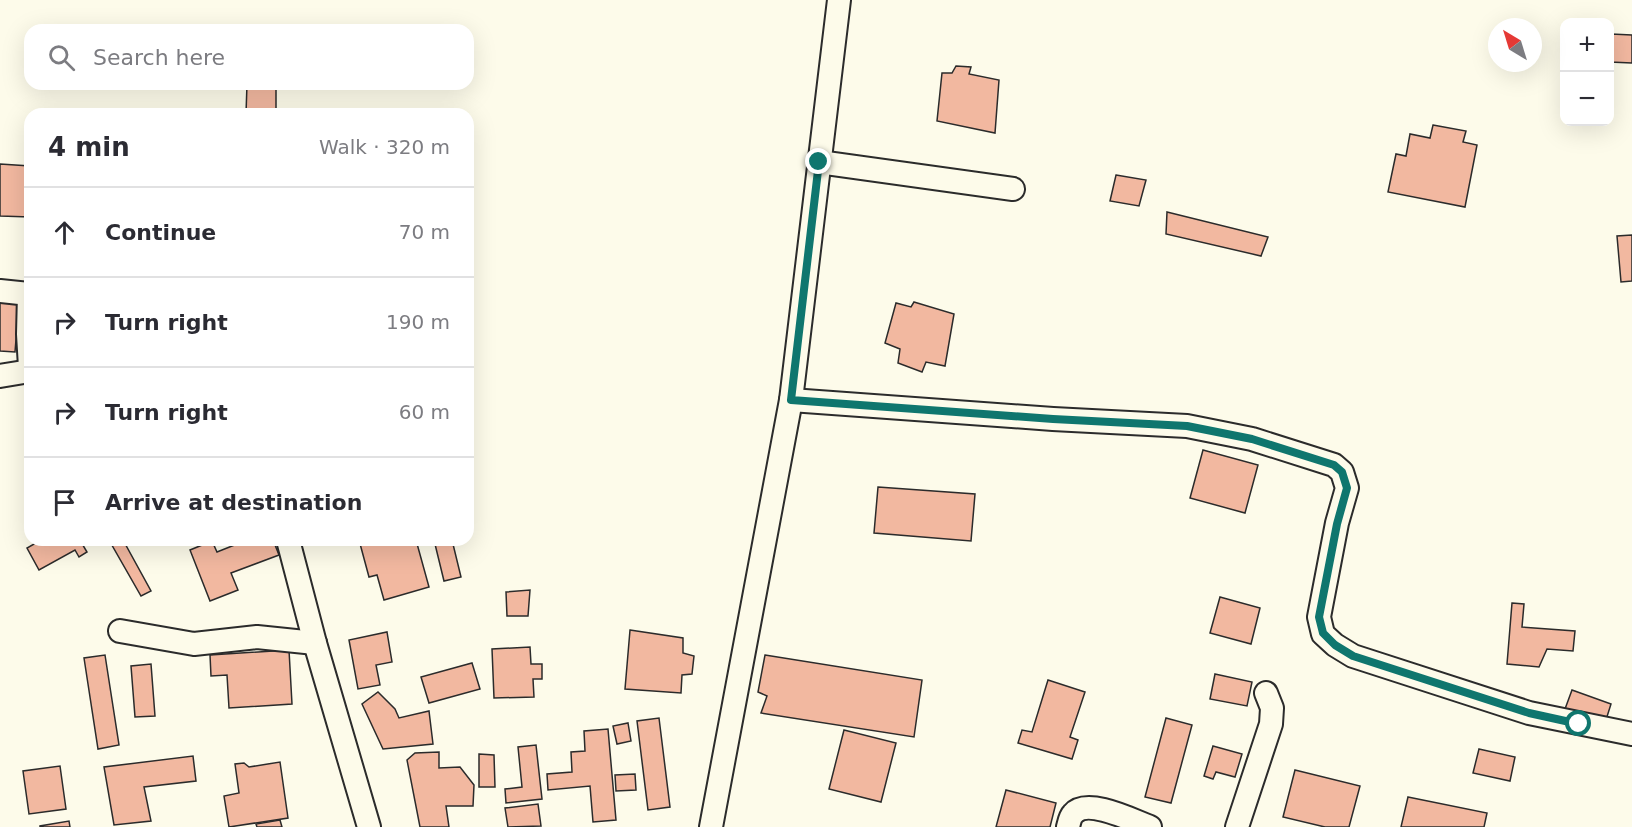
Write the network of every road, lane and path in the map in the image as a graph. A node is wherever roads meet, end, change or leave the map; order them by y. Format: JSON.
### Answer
{"nodes":[{"id":1,"x":838,"y":0,"type":"edge"},
{"id":2,"x":819,"y":162,"type":"junction"},
{"id":3,"x":1013,"y":189,"type":"dead end"},
{"id":4,"x":0,"y":291,"type":"edge"},
{"id":5,"x":24,"y":293,"type":"edge"},
{"id":6,"x":24,"y":370,"type":"edge"},
{"id":7,"x":0,"y":376,"type":"edge"},
{"id":8,"x":791,"y":400,"type":"junction"},
{"id":9,"x":290,"y":546,"type":"edge"},
{"id":10,"x":120,"y":631,"type":"dead end"},
{"id":11,"x":315,"y":643,"type":"junction"},
{"id":12,"x":1266,"y":693,"type":"dead end"},
{"id":13,"x":1632,"y":734,"type":"edge"},
{"id":14,"x":1070,"y":821,"type":"edge"},
{"id":15,"x":369,"y":827,"type":"edge"},
{"id":16,"x":711,"y":827,"type":"edge"},
{"id":17,"x":1150,"y":827,"type":"edge"},
{"id":18,"x":1237,"y":827,"type":"edge"}],
"edges":[{"from":1,"to":2,"type":"street"},
{"from":2,"to":3,"type":"street"},
{"from":2,"to":8,"type":"street"},
{"from":4,"to":5,"type":"street"},
{"from":6,"to":7,"type":"street"},
{"from":8,"to":13,"type":"street"},
{"from":8,"to":16,"type":"street"},
{"from":9,"to":11,"type":"street"},
{"from":10,"to":11,"type":"street"},
{"from":11,"to":15,"type":"street"},
{"from":12,"to":18,"type":"street"},
{"from":14,"to":17,"type":"street"}]}
